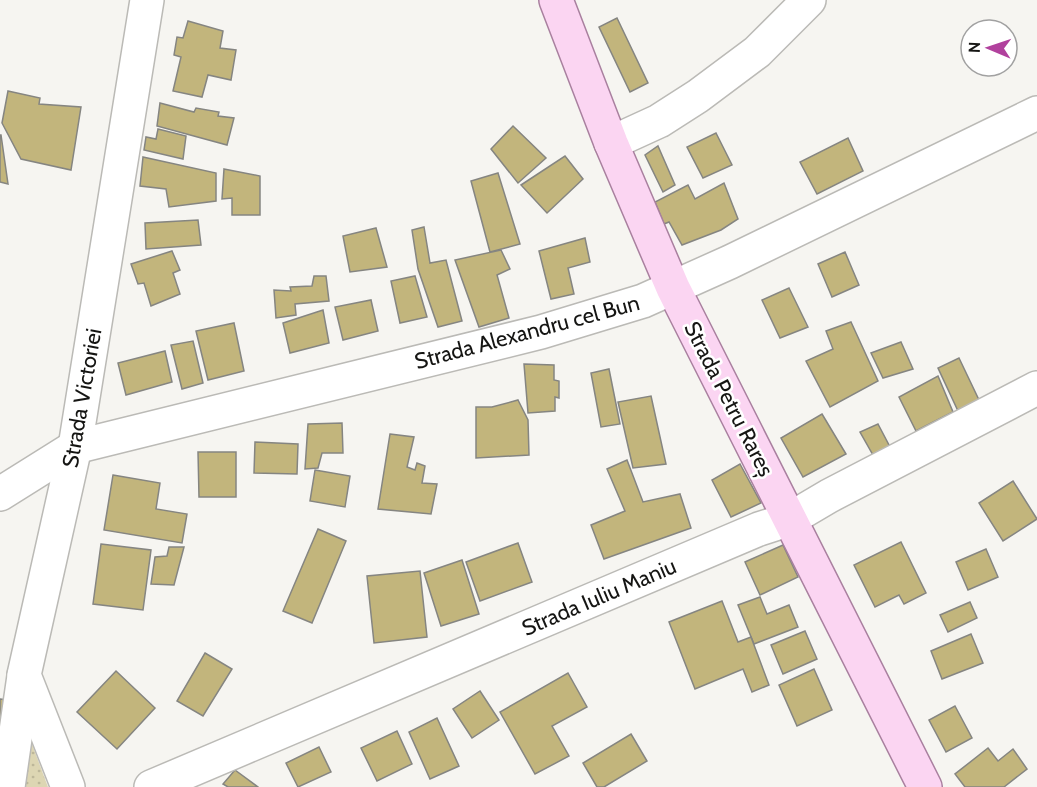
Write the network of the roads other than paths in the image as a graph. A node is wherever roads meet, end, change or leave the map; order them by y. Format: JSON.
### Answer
{"nodes":[{"id":1,"x":147,"y":0,"type":"edge"},
{"id":2,"x":556,"y":0,"type":"edge"},
{"id":3,"x":809,"y":0,"type":"edge"},
{"id":4,"x":1037,"y":113,"type":"edge"},
{"id":5,"x":611,"y":143,"type":"junction"},
{"id":6,"x":673,"y":288,"type":"junction"},
{"id":7,"x":1037,"y":388,"type":"edge"},
{"id":8,"x":75,"y":447,"type":"junction"},
{"id":9,"x":0,"y":494,"type":"edge"},
{"id":10,"x":790,"y":519,"type":"junction"},
{"id":11,"x":24,"y":675,"type":"junction"},
{"id":12,"x":8,"y":787,"type":"edge"},
{"id":13,"x":68,"y":787,"type":"edge"},
{"id":14,"x":151,"y":787,"type":"edge"},
{"id":15,"x":925,"y":787,"type":"edge"}],
"edges":[{"from":1,"to":8,"type":"street","name":"Strada Victoriei"},
{"from":2,"to":5,"type":"main road","name":"Strada Petru Rareș"},
{"from":3,"to":5,"type":"street"},
{"from":4,"to":6,"type":"street","name":"Strada Alexandru cel Bun"},
{"from":5,"to":6,"type":"main road","name":"Strada Petru Rareș"},
{"from":6,"to":8,"type":"street","name":"Strada Alexandru cel Bun"},
{"from":6,"to":10,"type":"main road","name":"Strada Petru Rareș"},
{"from":7,"to":10,"type":"street","name":"Strada Iuliu Maniu"},
{"from":8,"to":9,"type":"street","name":"Strada Alexandru cel Bun"},
{"from":8,"to":11,"type":"street","name":"Strada Victoriei"},
{"from":10,"to":14,"type":"street","name":"Strada Iuliu Maniu"},
{"from":10,"to":15,"type":"main road","name":"Strada Petru Rareș"},
{"from":11,"to":12,"type":"street","name":"Strada Victoriei"},
{"from":11,"to":13,"type":"street"}]}
